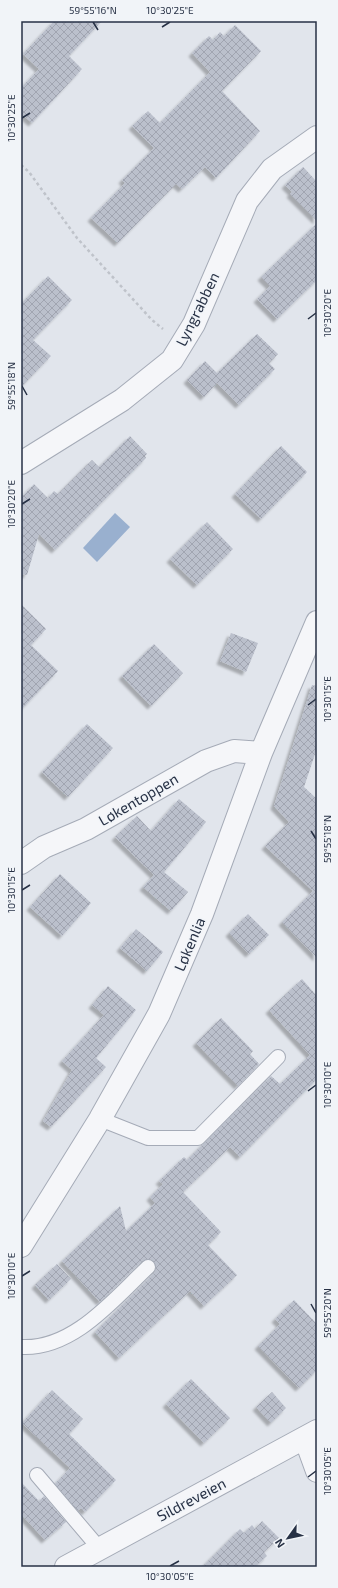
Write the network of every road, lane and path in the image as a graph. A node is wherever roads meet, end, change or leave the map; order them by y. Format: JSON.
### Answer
{"nodes":[{"id":1,"x":317,"y":137,"type":"edge"},
{"id":2,"x":21,"y":165,"type":"edge"},
{"id":3,"x":182,"y":344,"type":"junction"},
{"id":4,"x":21,"y":463,"type":"edge"},
{"id":5,"x":317,"y":622,"type":"edge"},
{"id":6,"x":261,"y":753,"type":"junction"},
{"id":7,"x":21,"y":863,"type":"edge"},
{"id":8,"x":278,"y":1057,"type":"dead end"},
{"id":9,"x":100,"y":1119,"type":"junction"},
{"id":10,"x":21,"y":1246,"type":"edge"},
{"id":11,"x":148,"y":1267,"type":"dead end"},
{"id":12,"x":21,"y":1346,"type":"edge"},
{"id":13,"x":311,"y":1434,"type":"edge"},
{"id":14,"x":317,"y":1471,"type":"edge"},
{"id":15,"x":37,"y":1475,"type":"dead end"},
{"id":16,"x":99,"y":1548,"type":"junction"},
{"id":17,"x":66,"y":1567,"type":"edge"}],
"edges":[{"from":1,"to":3,"type":"street","name":"Lyngrabben"},
{"from":2,"to":3,"type":"path"},
{"from":3,"to":4,"type":"street","name":"Lyngrabben"},
{"from":5,"to":6,"type":"street","name":"Løkenlia"},
{"from":6,"to":7,"type":"street","name":"Løkentoppen"},
{"from":6,"to":9,"type":"street","name":"Løkenlia"},
{"from":8,"to":9,"type":"lane"},
{"from":9,"to":10,"type":"street","name":"Løkenlia"},
{"from":11,"to":12,"type":"lane"},
{"from":13,"to":14,"type":"street"},
{"from":13,"to":16,"type":"street","name":"Sildreveien"},
{"from":15,"to":16,"type":"lane"},
{"from":16,"to":17,"type":"street","name":"Sildreveien"}]}
